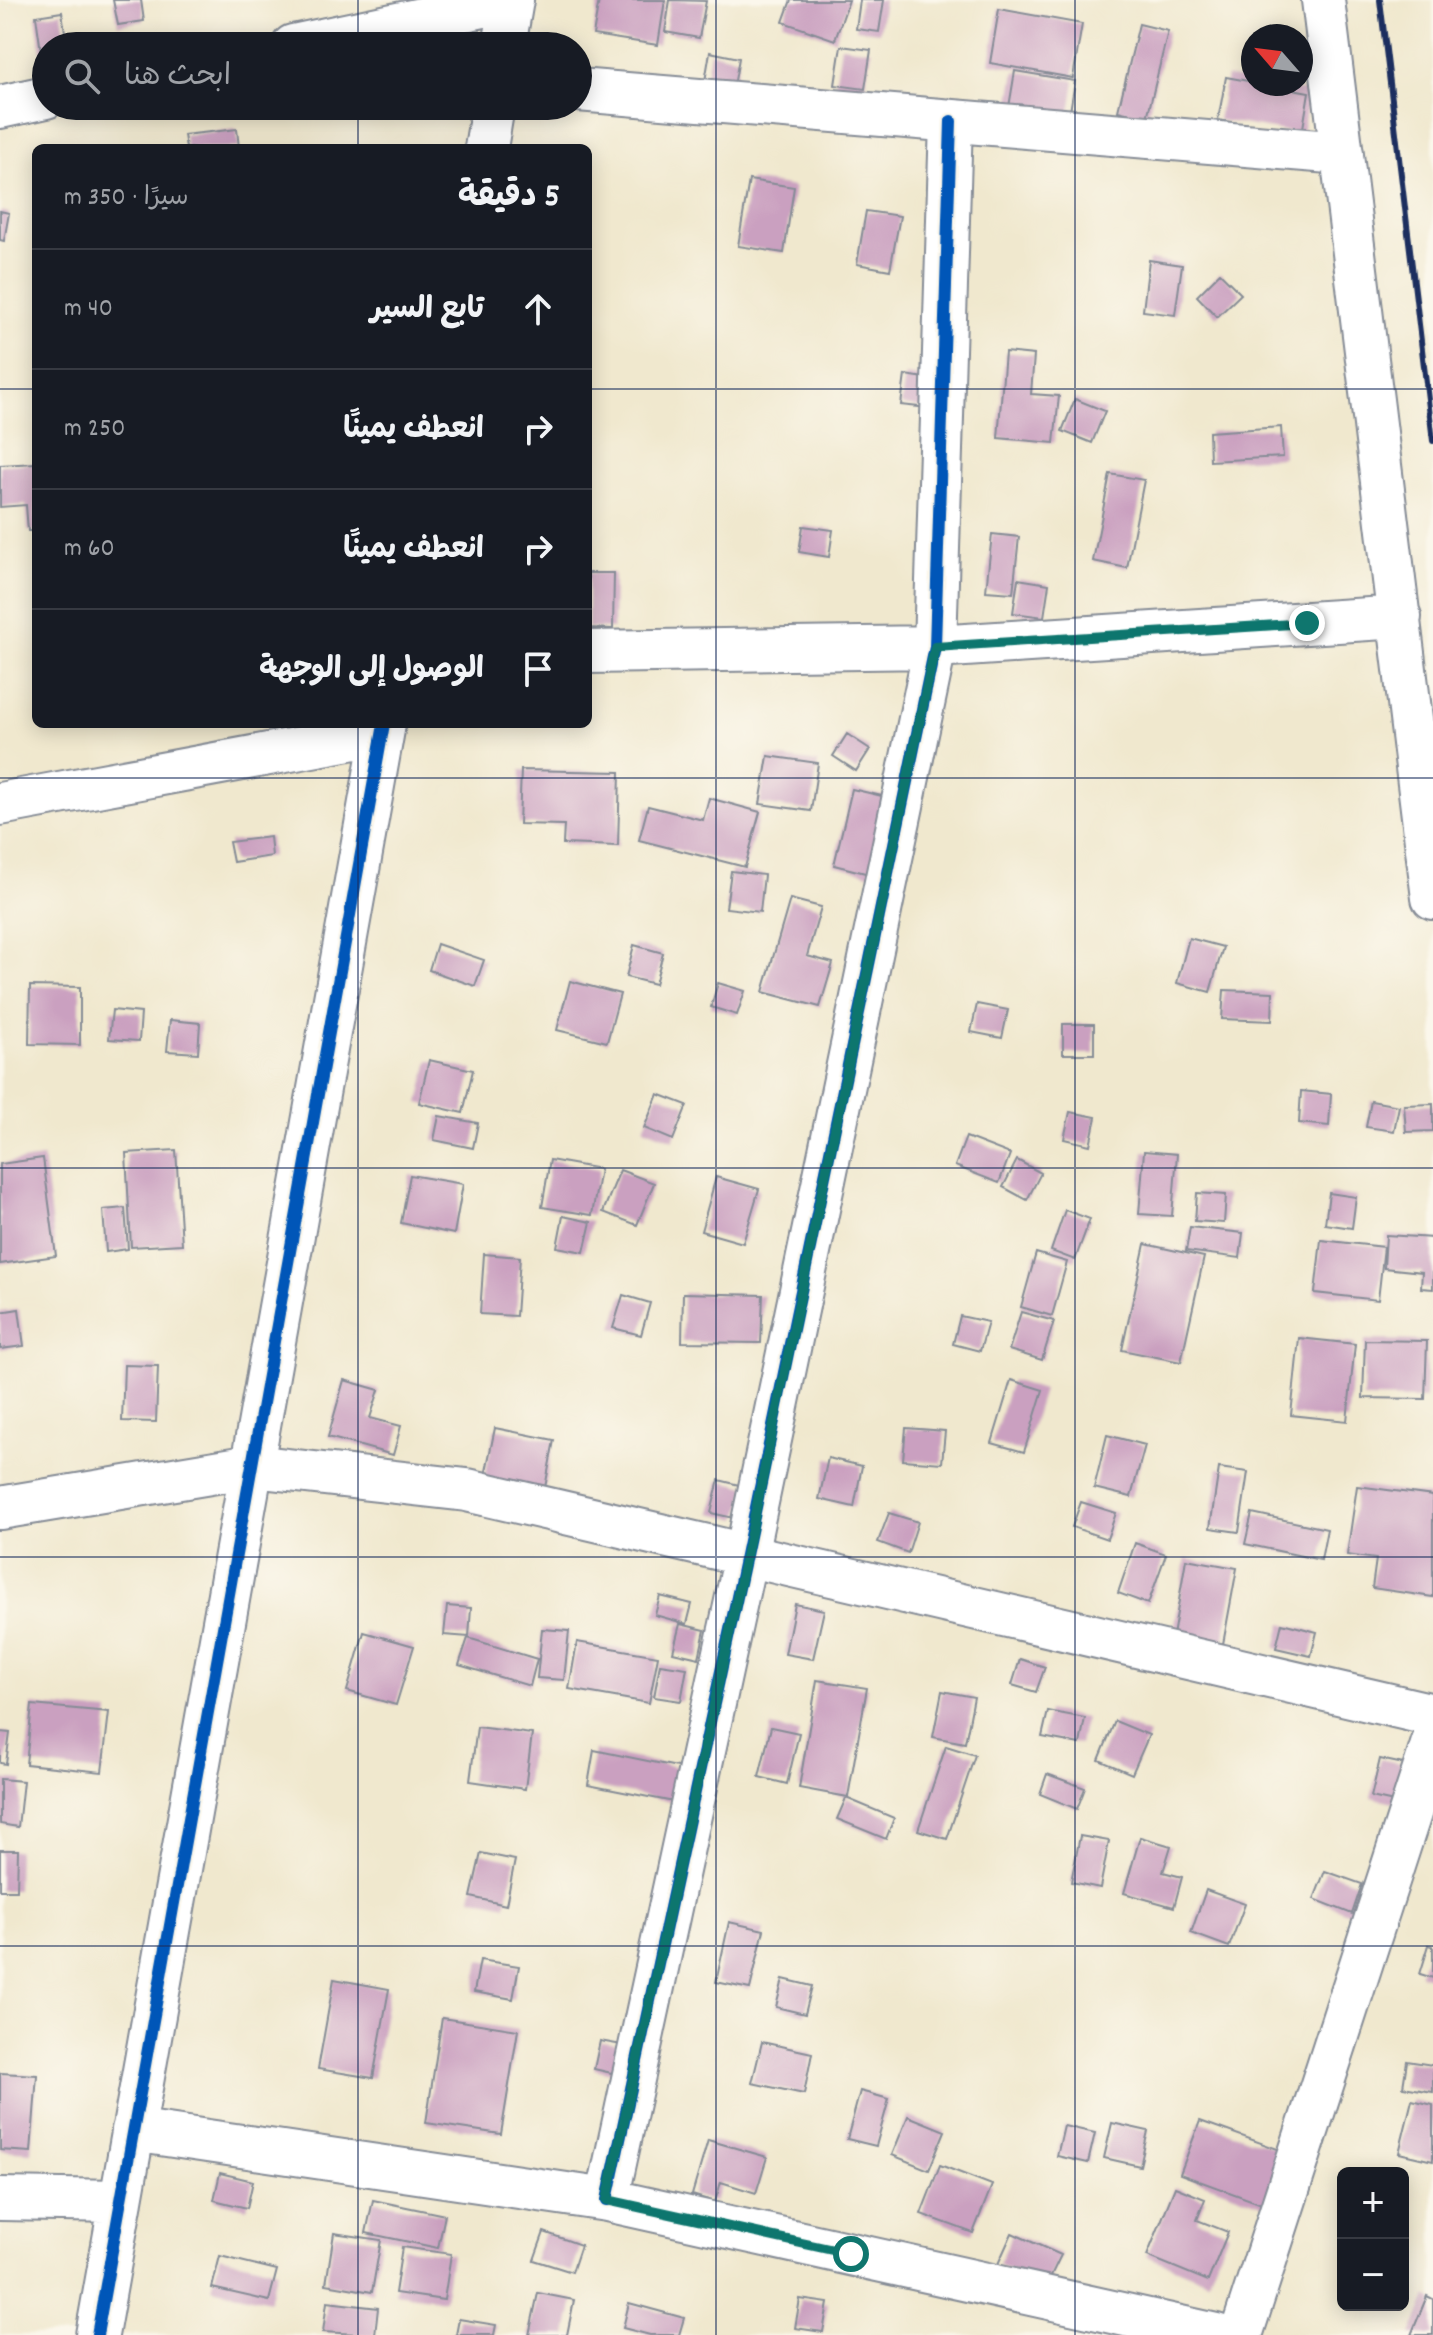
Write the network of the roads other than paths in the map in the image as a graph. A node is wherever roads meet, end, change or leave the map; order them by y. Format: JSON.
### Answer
{"nodes":[{"id":1,"x":512,"y":0,"type":"edge"},
{"id":2,"x":1323,"y":0,"type":"edge"},
{"id":3,"x":360,"y":32,"type":"edge"},
{"id":4,"x":506,"y":32,"type":"edge"},
{"id":5,"x":592,"y":91,"type":"edge"},
{"id":6,"x":32,"y":100,"type":"edge"},
{"id":7,"x":0,"y":107,"type":"edge"},
{"id":8,"x":491,"y":120,"type":"edge"},
{"id":9,"x":951,"y":121,"type":"junction"},
{"id":10,"x":487,"y":144,"type":"edge"},
{"id":11,"x":1342,"y":153,"type":"junction"},
{"id":12,"x":1400,"y":617,"type":"junction"},
{"id":13,"x":935,"y":647,"type":"junction"},
{"id":14,"x":592,"y":652,"type":"edge"},
{"id":15,"x":383,"y":729,"type":"edge"},
{"id":16,"x":0,"y":804,"type":"edge"},
{"id":17,"x":1433,"y":898,"type":"edge"},
{"id":18,"x":252,"y":1466,"type":"junction"},
{"id":19,"x":0,"y":1508,"type":"edge"},
{"id":20,"x":746,"y":1555,"type":"junction"},
{"id":21,"x":1433,"y":1715,"type":"edge"},
{"id":22,"x":1433,"y":1742,"type":"edge"},
{"id":23,"x":133,"y":2130,"type":"junction"},
{"id":24,"x":0,"y":2199,"type":"edge"},
{"id":25,"x":607,"y":2200,"type":"junction"},
{"id":26,"x":121,"y":2201,"type":"junction"},
{"id":27,"x":97,"y":2335,"type":"edge"},
{"id":28,"x":1216,"y":2335,"type":"edge"},
{"id":29,"x":1241,"y":2335,"type":"edge"}],
"edges":[{"from":1,"to":3,"type":"street"},
{"from":1,"to":4,"type":"street"},
{"from":2,"to":11,"type":"street"},
{"from":5,"to":9,"type":"street"},
{"from":6,"to":7,"type":"street"},
{"from":8,"to":10,"type":"street"},
{"from":9,"to":11,"type":"street"},
{"from":9,"to":13,"type":"street"},
{"from":11,"to":12,"type":"street"},
{"from":12,"to":13,"type":"street"},
{"from":12,"to":17,"type":"street"},
{"from":13,"to":14,"type":"street"},
{"from":13,"to":20,"type":"street"},
{"from":15,"to":16,"type":"street"},
{"from":15,"to":18,"type":"street"},
{"from":18,"to":19,"type":"street"},
{"from":18,"to":20,"type":"street"},
{"from":18,"to":23,"type":"street"},
{"from":20,"to":21,"type":"street"},
{"from":20,"to":25,"type":"street"},
{"from":22,"to":29,"type":"street"},
{"from":23,"to":25,"type":"street"},
{"from":23,"to":26,"type":"street"},
{"from":24,"to":26,"type":"street"},
{"from":25,"to":28,"type":"street"},
{"from":26,"to":27,"type":"street"}]}
